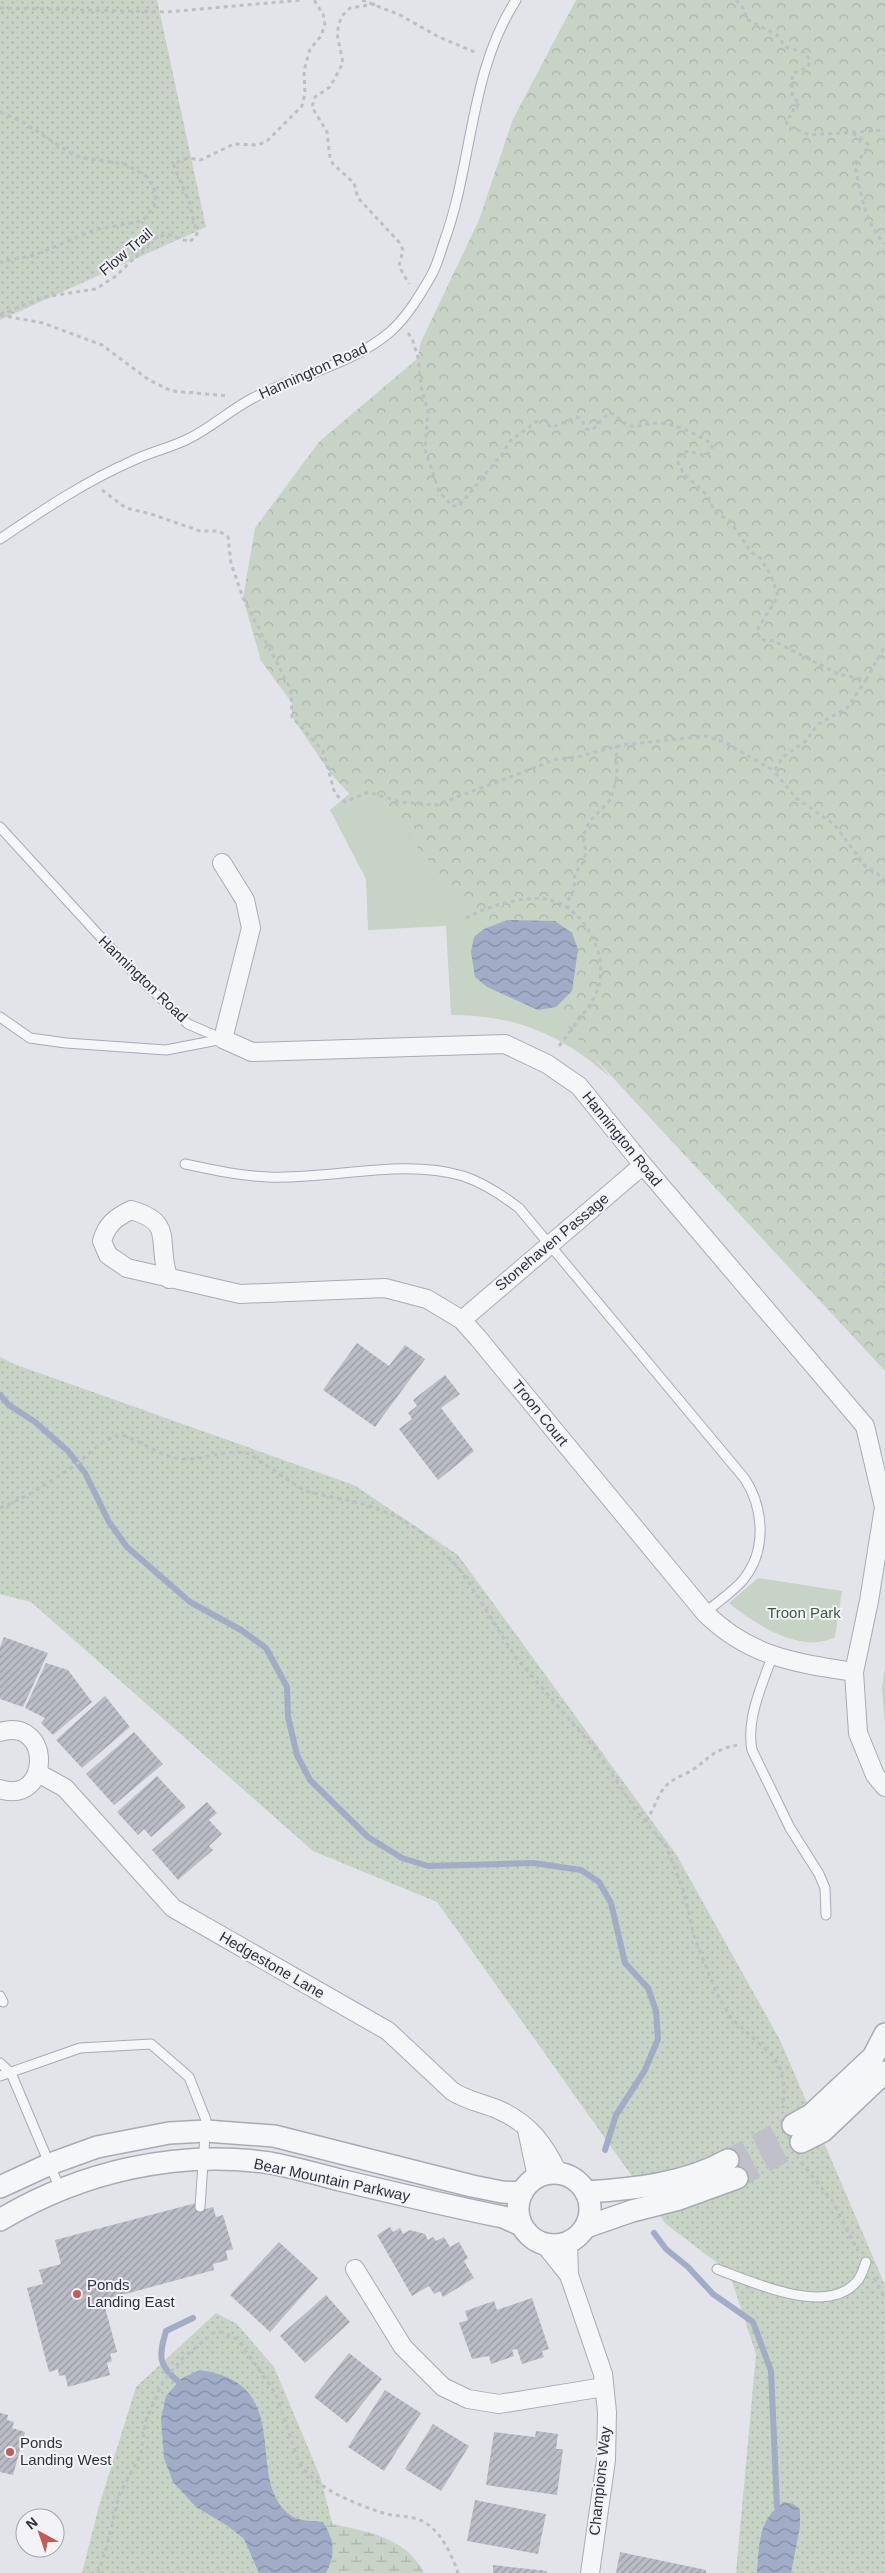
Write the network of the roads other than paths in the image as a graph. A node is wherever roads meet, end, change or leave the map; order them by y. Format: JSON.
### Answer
{"nodes":[{"id":1,"x":516,"y":0,"type":"edge"},
{"id":2,"x":0,"y":539,"type":"edge"},
{"id":3,"x":0,"y":827,"type":"edge"},
{"id":4,"x":222,"y":863,"type":"dead end"},
{"id":5,"x":0,"y":1017,"type":"edge"},
{"id":6,"x":223,"y":1039,"type":"junction"},
{"id":7,"x":185,"y":1164,"type":"dead end"},
{"id":8,"x":643,"y":1165,"type":"junction"},
{"id":9,"x":548,"y":1244,"type":"junction"},
{"id":10,"x":169,"y":1279,"type":"dead end"},
{"id":11,"x":462,"y":1320,"type":"junction"},
{"id":12,"x":705,"y":1613,"type":"junction"},
{"id":13,"x":772,"y":1657,"type":"junction"},
{"id":14,"x":854,"y":1672,"type":"junction"},
{"id":15,"x":0,"y":1732,"type":"edge"},
{"id":16,"x":38,"y":1773,"type":"junction"},
{"id":17,"x":885,"y":1787,"type":"edge"},
{"id":18,"x":0,"y":1789,"type":"edge"},
{"id":19,"x":826,"y":1915,"type":"dead end"},
{"id":20,"x":885,"y":2034,"type":"edge"},
{"id":21,"x":0,"y":2063,"type":"edge"},
{"id":22,"x":11,"y":2072,"type":"junction"},
{"id":23,"x":885,"y":2072,"type":"edge"},
{"id":24,"x":0,"y":2076,"type":"edge"},
{"id":25,"x":527,"y":2130,"type":"junction"},
{"id":26,"x":206,"y":2131,"type":"junction"},
{"id":27,"x":204,"y":2159,"type":"junction"},
{"id":28,"x":50,"y":2164,"type":"junction"},
{"id":29,"x":558,"y":2173,"type":"junction"},
{"id":30,"x":537,"y":2177,"type":"junction"},
{"id":31,"x":0,"y":2187,"type":"edge"},
{"id":32,"x":60,"y":2189,"type":"junction"},
{"id":33,"x":586,"y":2192,"type":"junction"},
{"id":34,"x":522,"y":2193,"type":"junction"},
{"id":35,"x":200,"y":2207,"type":"dead end"},
{"id":36,"x":0,"y":2220,"type":"edge"},
{"id":37,"x":521,"y":2225,"type":"junction"},
{"id":38,"x":586,"y":2226,"type":"junction"},
{"id":39,"x":568,"y":2242,"type":"junction"},
{"id":40,"x":545,"y":2244,"type":"junction"},
{"id":41,"x":866,"y":2262,"type":"road end"},
{"id":42,"x":355,"y":2269,"type":"dead end"},
{"id":43,"x":717,"y":2269,"type":"dead end"},
{"id":44,"x":569,"y":2275,"type":"junction"},
{"id":45,"x":604,"y":2387,"type":"junction"},
{"id":46,"x":590,"y":2573,"type":"edge"}],
"edges":[{"from":1,"to":2,"type":"lane","name":"Hannington Road"},
{"from":3,"to":6,"type":"lane","name":"Hannington Road"},
{"from":4,"to":6,"type":"street"},
{"from":5,"to":6,"type":"lane"},
{"from":6,"to":8,"type":"street","name":"Hannington Road"},
{"from":7,"to":9,"type":"lane"},
{"from":8,"to":9,"type":"street","name":"Stonehaven Passage"},
{"from":8,"to":14,"type":"street","name":"Hannington Road"},
{"from":9,"to":11,"type":"street","name":"Stonehaven Passage"},
{"from":9,"to":12,"type":"lane"},
{"from":10,"to":11,"type":"street","name":"Troon Court"},
{"from":11,"to":12,"type":"street","name":"Troon Court"},
{"from":12,"to":13,"type":"street","name":"Troon Court"},
{"from":13,"to":14,"type":"street","name":"Troon Court"},
{"from":13,"to":19,"type":"lane"},
{"from":14,"to":17,"type":"street","name":"Hannington Road"},
{"from":15,"to":16,"type":"street"},
{"from":16,"to":18,"type":"street"},
{"from":16,"to":25,"type":"street","name":"Hedgestone Lane"},
{"from":20,"to":23,"type":"street"},
{"from":21,"to":22,"type":"lane"},
{"from":22,"to":24,"type":"lane"},
{"from":22,"to":26,"type":"lane"},
{"from":22,"to":28,"type":"lane"},
{"from":25,"to":29,"type":"street","name":"Hedgestone Lane"},
{"from":25,"to":30,"type":"street"},
{"from":26,"to":27,"type":"lane"},
{"from":26,"to":28,"type":"street","name":"Bear Mountain Parkway"},
{"from":26,"to":34,"type":"street","name":"Bear Mountain Parkway"},
{"from":27,"to":32,"type":"street","name":"Bear Mountain Parkway"},
{"from":27,"to":35,"type":"lane"},
{"from":27,"to":37,"type":"street","name":"Bear Mountain Parkway"},
{"from":28,"to":31,"type":"street","name":"Bear Mountain Parkway"},
{"from":28,"to":32,"type":"lane"},
{"from":29,"to":30,"type":"street"},
{"from":29,"to":33,"type":"street"},
{"from":30,"to":34,"type":"street"},
{"from":32,"to":36,"type":"street","name":"Bear Mountain Parkway"},
{"from":33,"to":38,"type":"street"},
{"from":33,"to":38,"type":"street"},
{"from":34,"to":37,"type":"street"},
{"from":37,"to":40,"type":"street"},
{"from":38,"to":39,"type":"street"},
{"from":39,"to":40,"type":"street"},
{"from":39,"to":44,"type":"street","name":"Champions Way"},
{"from":40,"to":44,"type":"street","name":"Champions Way"},
{"from":41,"to":43,"type":"lane"},
{"from":42,"to":45,"type":"street"},
{"from":44,"to":45,"type":"street","name":"Champions Way"},
{"from":45,"to":46,"type":"street","name":"Champions Way"}]}
